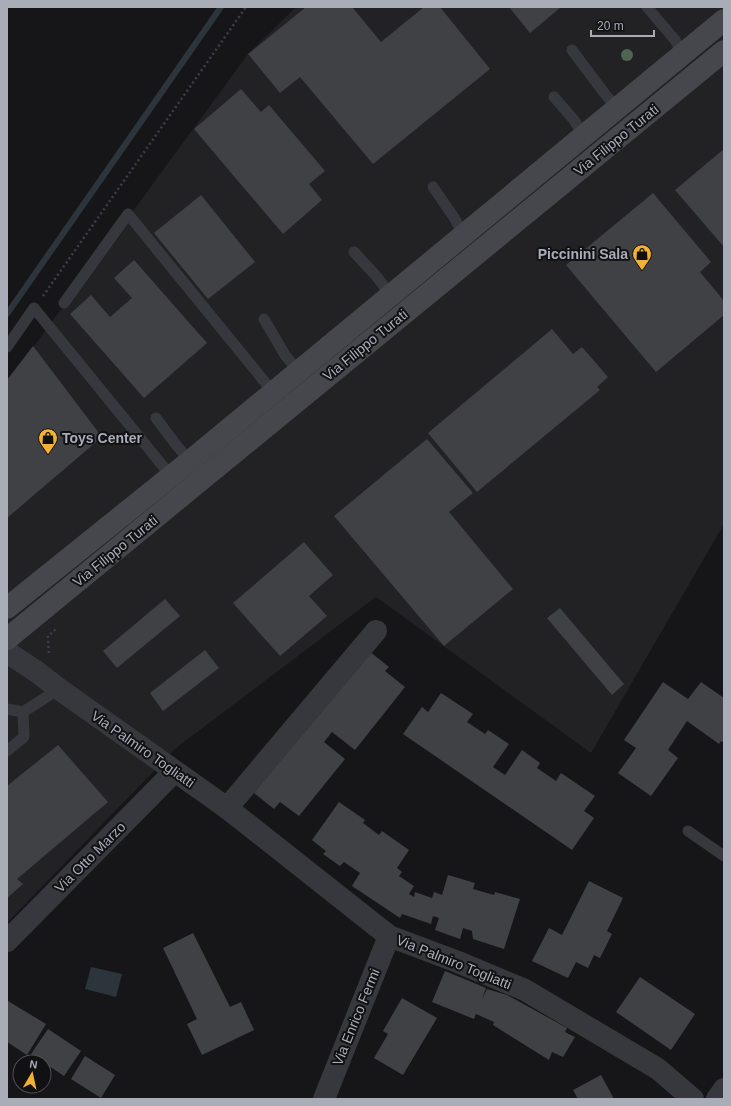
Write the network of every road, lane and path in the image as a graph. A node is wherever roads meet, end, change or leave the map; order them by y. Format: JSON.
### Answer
{"nodes":[{"id":1,"x":246,"y":7,"type":"edge"},
{"id":2,"x":647,"y":7,"type":"edge"},
{"id":3,"x":724,"y":20,"type":"edge"},
{"id":4,"x":572,"y":50,"type":"dead end"},
{"id":5,"x":724,"y":51,"type":"edge"},
{"id":6,"x":683,"y":55,"type":"junction"},
{"id":7,"x":554,"y":96,"type":"dead end"},
{"id":8,"x":617,"y":108,"type":"junction"},
{"id":9,"x":584,"y":136,"type":"junction"},
{"id":10,"x":433,"y":187,"type":"dead end"},
{"id":11,"x":463,"y":234,"type":"junction"},
{"id":12,"x":354,"y":252,"type":"dead end"},
{"id":13,"x":390,"y":294,"type":"junction"},
{"id":14,"x":64,"y":303,"type":"dead end"},
{"id":15,"x":34,"y":308,"type":"junction"},
{"id":16,"x":264,"y":319,"type":"dead end"},
{"id":17,"x":7,"y":347,"type":"edge"},
{"id":18,"x":298,"y":371,"type":"junction"},
{"id":19,"x":273,"y":392,"type":"junction"},
{"id":20,"x":156,"y":418,"type":"dead end"},
{"id":21,"x":190,"y":461,"type":"junction"},
{"id":22,"x":171,"y":476,"type":"junction"},
{"id":23,"x":7,"y":608,"type":"edge"},
{"id":24,"x":376,"y":631,"type":"dead end"},
{"id":25,"x":7,"y":639,"type":"edge"},
{"id":26,"x":7,"y":652,"type":"edge"},
{"id":27,"x":59,"y":689,"type":"junction"},
{"id":28,"x":7,"y":709,"type":"edge"},
{"id":29,"x":23,"y":712,"type":"junction"},
{"id":30,"x":7,"y":751,"type":"edge"},
{"id":31,"x":174,"y":772,"type":"junction"},
{"id":32,"x":227,"y":808,"type":"junction"},
{"id":33,"x":688,"y":831,"type":"dead end"},
{"id":34,"x":724,"y":856,"type":"edge"},
{"id":35,"x":389,"y":936,"type":"junction"},
{"id":36,"x":7,"y":941,"type":"edge"},
{"id":37,"x":724,"y":1089,"type":"edge"},
{"id":38,"x":324,"y":1099,"type":"edge"},
{"id":39,"x":693,"y":1099,"type":"edge"},
{"id":40,"x":717,"y":1099,"type":"edge"}],
"edges":[{"from":1,"to":15,"type":"path"},
{"from":2,"to":6,"type":"lane"},
{"from":3,"to":6,"type":"main road","name":"Via Filippo Turati"},
{"from":4,"to":8,"type":"lane"},
{"from":5,"to":25,"type":"main road","name":"Via Filippo Turati"},
{"from":6,"to":8,"type":"main road","name":"Via Filippo Turati"},
{"from":7,"to":9,"type":"lane"},
{"from":8,"to":9,"type":"main road","name":"Via Filippo Turati"},
{"from":9,"to":11,"type":"main road","name":"Via Filippo Turati"},
{"from":10,"to":11,"type":"lane"},
{"from":11,"to":13,"type":"main road","name":"Via Filippo Turati"},
{"from":12,"to":13,"type":"lane"},
{"from":13,"to":18,"type":"main road","name":"Via Filippo Turati"},
{"from":14,"to":19,"type":"lane"},
{"from":15,"to":17,"type":"lane"},
{"from":15,"to":22,"type":"lane"},
{"from":16,"to":18,"type":"lane"},
{"from":18,"to":19,"type":"main road","name":"Via Filippo Turati"},
{"from":19,"to":21,"type":"main road","name":"Via Filippo Turati"},
{"from":20,"to":21,"type":"lane"},
{"from":21,"to":22,"type":"main road","name":"Via Filippo Turati"},
{"from":22,"to":23,"type":"main road","name":"Via Filippo Turati"},
{"from":24,"to":32,"type":"street"},
{"from":26,"to":27,"type":"street","name":"Via Palmiro Togliatti"},
{"from":27,"to":29,"type":"lane"},
{"from":27,"to":31,"type":"street","name":"Via Palmiro Togliatti"},
{"from":28,"to":29,"type":"lane"},
{"from":29,"to":30,"type":"lane"},
{"from":31,"to":32,"type":"street","name":"Via Palmiro Togliatti"},
{"from":31,"to":36,"type":"street","name":"Via Otto Marzo"},
{"from":32,"to":35,"type":"street","name":"Via Palmiro Togliatti"},
{"from":33,"to":34,"type":"lane"},
{"from":35,"to":38,"type":"street","name":"Via Enrico Fermi"},
{"from":35,"to":39,"type":"street","name":"Via Palmiro Togliatti"},
{"from":37,"to":40,"type":"street"}]}
